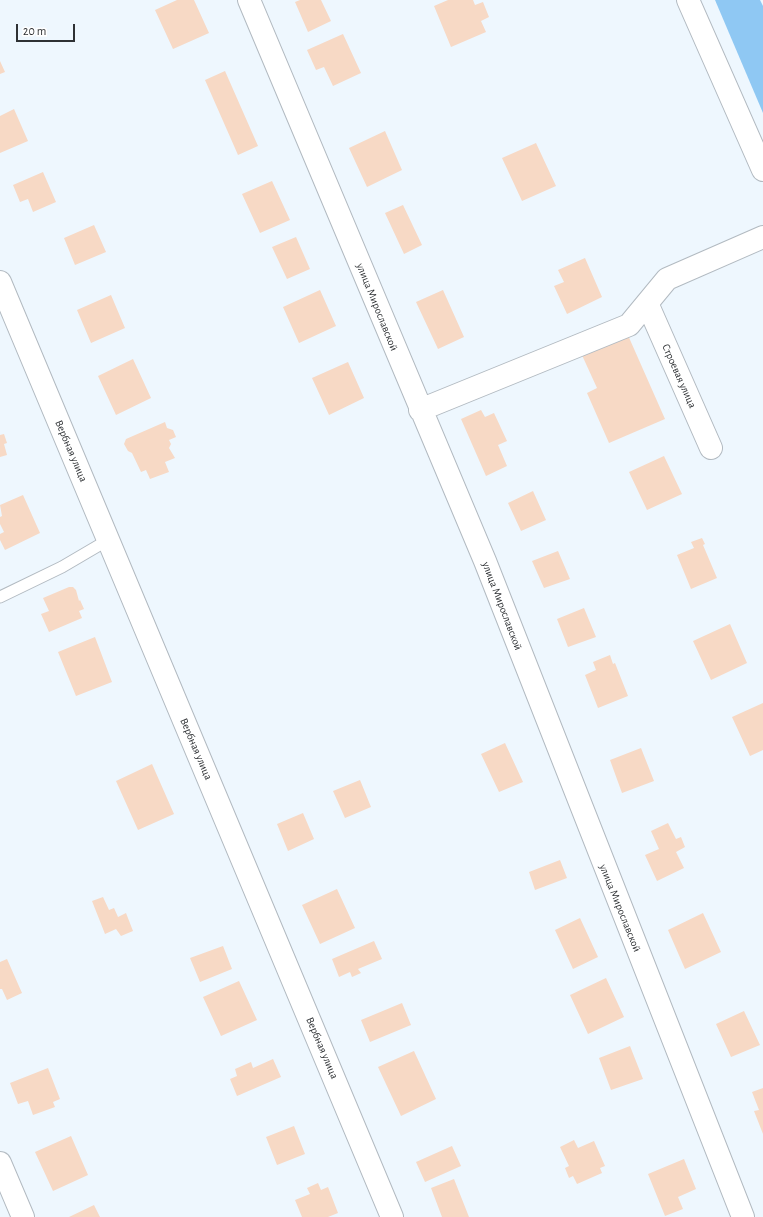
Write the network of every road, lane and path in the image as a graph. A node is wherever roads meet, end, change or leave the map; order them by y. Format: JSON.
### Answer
{"nodes":[{"id":1,"x":249,"y":0,"type":"edge"},
{"id":2,"x":688,"y":0,"type":"edge"},
{"id":3,"x":763,"y":170,"type":"edge"},
{"id":4,"x":763,"y":237,"type":"edge"},
{"id":5,"x":0,"y":282,"type":"edge"},
{"id":6,"x":647,"y":303,"type":"junction"},
{"id":7,"x":420,"y":410,"type":"junction"},
{"id":8,"x":711,"y":448,"type":"dead end"},
{"id":9,"x":108,"y":540,"type":"junction"},
{"id":10,"x":0,"y":597,"type":"edge"},
{"id":11,"x":0,"y":1163,"type":"edge"},
{"id":12,"x":23,"y":1217,"type":"edge"},
{"id":13,"x":392,"y":1217,"type":"edge"},
{"id":14,"x":742,"y":1217,"type":"edge"}],
"edges":[{"from":1,"to":7,"type":"street","name":"улица Мирославской"},
{"from":2,"to":3,"type":"street"},
{"from":4,"to":6,"type":"street"},
{"from":5,"to":9,"type":"street","name":"Вербная улица"},
{"from":6,"to":7,"type":"street"},
{"from":6,"to":8,"type":"street","name":"Строевая улица"},
{"from":7,"to":14,"type":"street","name":"улица Мирославской"},
{"from":9,"to":10,"type":"lane"},
{"from":9,"to":13,"type":"street","name":"Вербная улица"},
{"from":11,"to":12,"type":"street"}]}
